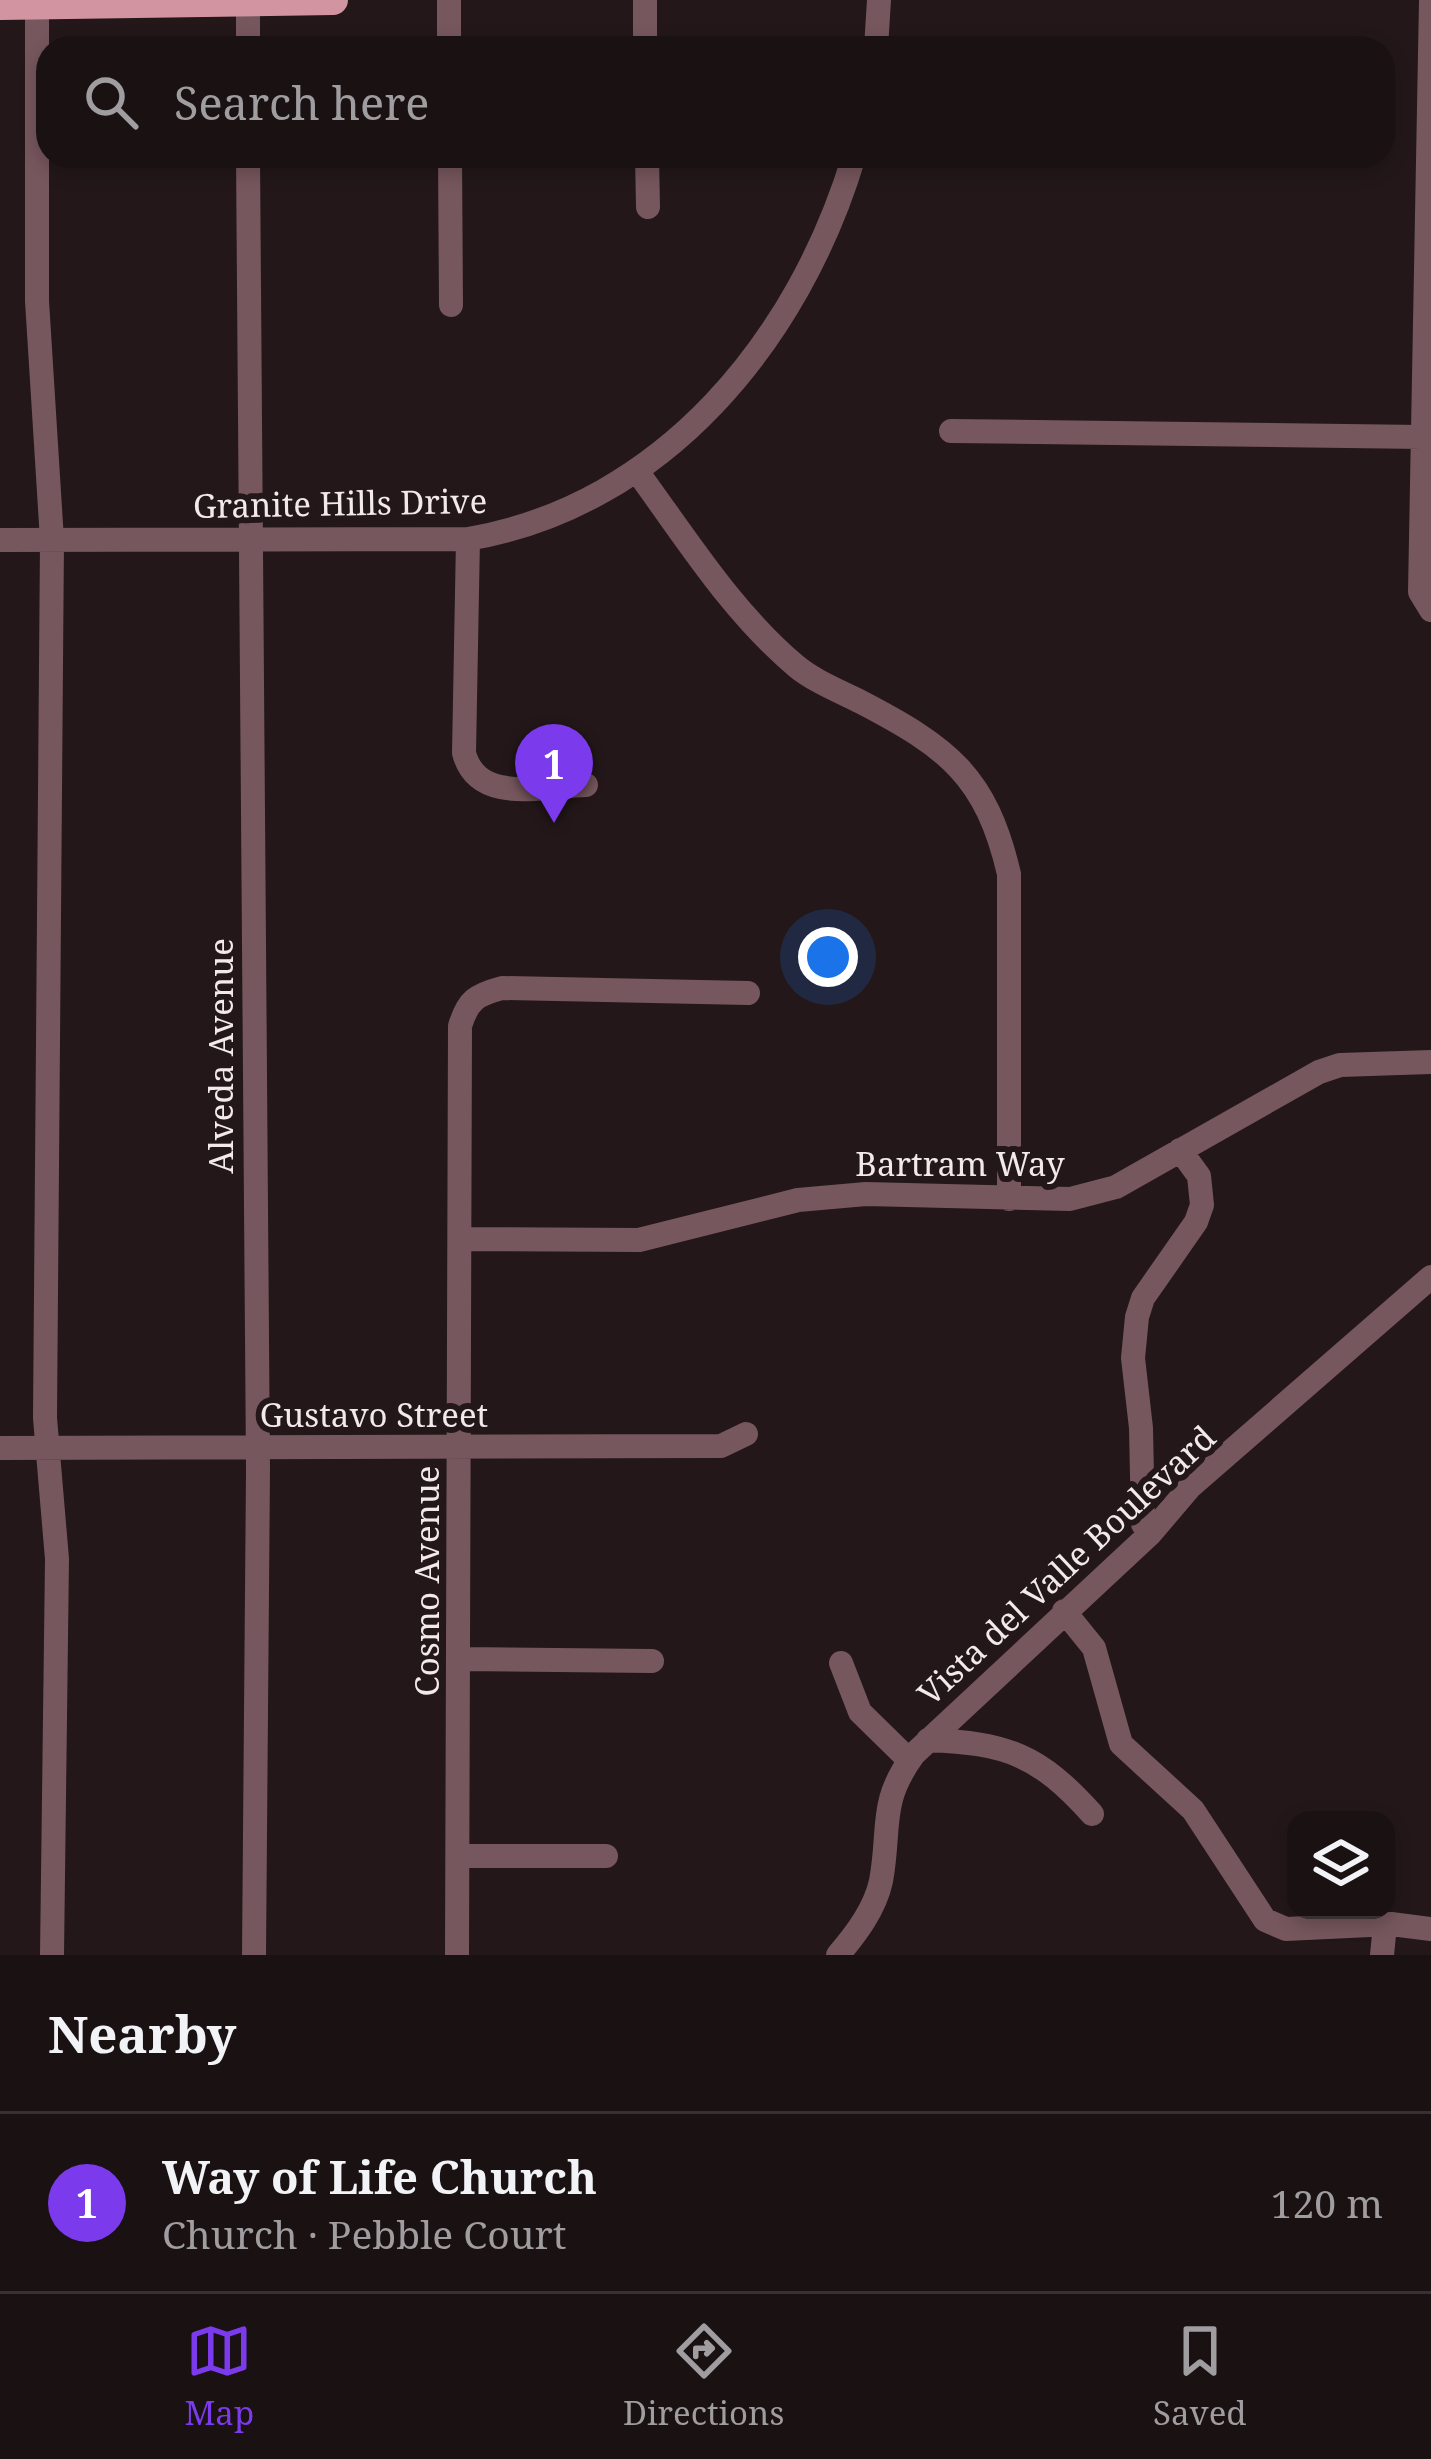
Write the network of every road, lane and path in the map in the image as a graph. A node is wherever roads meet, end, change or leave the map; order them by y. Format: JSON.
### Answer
{"nodes":[{"id":1,"x":334,"y":0,"type":"edge"},
{"id":2,"x":449,"y":0,"type":"edge"},
{"id":3,"x":644,"y":0,"type":"edge"},
{"id":4,"x":879,"y":0,"type":"edge"},
{"id":5,"x":1431,"y":0,"type":"edge"},
{"id":6,"x":248,"y":2,"type":"edge"},
{"id":7,"x":37,"y":3,"type":"edge"},
{"id":8,"x":0,"y":5,"type":"edge"},
{"id":9,"x":37,"y":36,"type":"edge"},
{"id":10,"x":248,"y":36,"type":"edge"},
{"id":11,"x":449,"y":36,"type":"edge"},
{"id":12,"x":645,"y":36,"type":"edge"},
{"id":13,"x":877,"y":36,"type":"edge"},
{"id":14,"x":37,"y":168,"type":"edge"},
{"id":15,"x":248,"y":168,"type":"edge"},
{"id":16,"x":450,"y":168,"type":"edge"},
{"id":17,"x":647,"y":168,"type":"edge"},
{"id":18,"x":849,"y":168,"type":"edge"},
{"id":19,"x":648,"y":207,"type":"dead end"},
{"id":20,"x":451,"y":305,"type":"dead end"},
{"id":21,"x":951,"y":431,"type":"dead end"},
{"id":22,"x":1422,"y":437,"type":"junction"},
{"id":23,"x":639,"y":474,"type":"junction"},
{"id":24,"x":468,"y":539,"type":"junction"},
{"id":25,"x":0,"y":540,"type":"edge"},
{"id":26,"x":52,"y":540,"type":"junction"},
{"id":27,"x":251,"y":540,"type":"junction"},
{"id":28,"x":1431,"y":610,"type":"edge"},
{"id":29,"x":586,"y":785,"type":"dead end"},
{"id":30,"x":748,"y":993,"type":"dead end"},
{"id":31,"x":1431,"y":1063,"type":"edge"},
{"id":32,"x":1180,"y":1150,"type":"junction"},
{"id":33,"x":1009,"y":1199,"type":"junction"},
{"id":34,"x":461,"y":1239,"type":"junction"},
{"id":35,"x":1431,"y":1277,"type":"edge"},
{"id":36,"x":746,"y":1434,"type":"dead end"},
{"id":37,"x":458,"y":1446,"type":"junction"},
{"id":38,"x":255,"y":1447,"type":"junction"},
{"id":39,"x":0,"y":1448,"type":"edge"},
{"id":40,"x":45,"y":1448,"type":"junction"},
{"id":41,"x":1150,"y":1534,"type":"junction"},
{"id":42,"x":1064,"y":1610,"type":"junction"},
{"id":43,"x":461,"y":1659,"type":"junction"},
{"id":44,"x":652,"y":1661,"type":"dead end"},
{"id":45,"x":841,"y":1663,"type":"dead end"},
{"id":46,"x":928,"y":1740,"type":"junction"},
{"id":47,"x":909,"y":1760,"type":"junction"},
{"id":48,"x":1092,"y":1814,"type":"dead end"},
{"id":49,"x":458,"y":1856,"type":"junction"},
{"id":50,"x":606,"y":1856,"type":"dead end"},
{"id":51,"x":1385,"y":1924,"type":"junction"},
{"id":52,"x":1431,"y":1930,"type":"edge"},
{"id":53,"x":52,"y":1955,"type":"edge"},
{"id":54,"x":254,"y":1955,"type":"edge"},
{"id":55,"x":457,"y":1955,"type":"edge"},
{"id":56,"x":838,"y":1955,"type":"edge"},
{"id":57,"x":1382,"y":1955,"type":"edge"}],
"edges":[{"from":1,"to":6,"type":"main road"},
{"from":2,"to":11,"type":"street"},
{"from":3,"to":12,"type":"street"},
{"from":4,"to":13,"type":"street"},
{"from":5,"to":22,"type":"street"},
{"from":6,"to":7,"type":"main road"},
{"from":6,"to":10,"type":"street"},
{"from":7,"to":8,"type":"main road"},
{"from":7,"to":9,"type":"street"},
{"from":14,"to":26,"type":"street"},
{"from":15,"to":27,"type":"street","name":"Alveda Avenue"},
{"from":16,"to":20,"type":"street"},
{"from":17,"to":19,"type":"street"},
{"from":18,"to":23,"type":"street","name":"Granite Hills Drive"},
{"from":21,"to":22,"type":"street"},
{"from":22,"to":28,"type":"street"},
{"from":23,"to":24,"type":"street","name":"Granite Hills Drive"},
{"from":23,"to":33,"type":"street"},
{"from":24,"to":27,"type":"street","name":"Granite Hills Drive"},
{"from":24,"to":29,"type":"street"},
{"from":25,"to":26,"type":"street","name":"Granite Hills Drive"},
{"from":26,"to":27,"type":"street","name":"Granite Hills Drive"},
{"from":26,"to":40,"type":"street"},
{"from":27,"to":38,"type":"street","name":"Alveda Avenue"},
{"from":30,"to":34,"type":"street","name":"Cosmo Avenue"},
{"from":31,"to":32,"type":"street","name":"Bartram Way"},
{"from":32,"to":33,"type":"street","name":"Bartram Way"},
{"from":32,"to":41,"type":"street"},
{"from":33,"to":34,"type":"street","name":"Bartram Way"},
{"from":34,"to":37,"type":"street","name":"Cosmo Avenue"},
{"from":35,"to":41,"type":"street","name":"Vista del Valle Boulevard"},
{"from":36,"to":37,"type":"street","name":"Gustavo Street"},
{"from":37,"to":38,"type":"street","name":"Gustavo Street"},
{"from":37,"to":43,"type":"street","name":"Cosmo Avenue"},
{"from":38,"to":40,"type":"street","name":"Gustavo Street"},
{"from":38,"to":54,"type":"street","name":"Alveda Avenue"},
{"from":39,"to":40,"type":"street","name":"Gustavo Street"},
{"from":40,"to":53,"type":"street"},
{"from":41,"to":42,"type":"street","name":"Vista del Valle Boulevard"},
{"from":42,"to":46,"type":"street","name":"Vista del Valle Boulevard"},
{"from":42,"to":51,"type":"street"},
{"from":43,"to":44,"type":"street"},
{"from":43,"to":49,"type":"street","name":"Cosmo Avenue"},
{"from":45,"to":47,"type":"street"},
{"from":46,"to":47,"type":"street","name":"Vista del Valle Boulevard"},
{"from":46,"to":48,"type":"street"},
{"from":47,"to":56,"type":"street","name":"Vista del Valle Boulevard"},
{"from":49,"to":50,"type":"street"},
{"from":49,"to":55,"type":"street","name":"Cosmo Avenue"},
{"from":51,"to":52,"type":"street"},
{"from":51,"to":57,"type":"street"}]}
